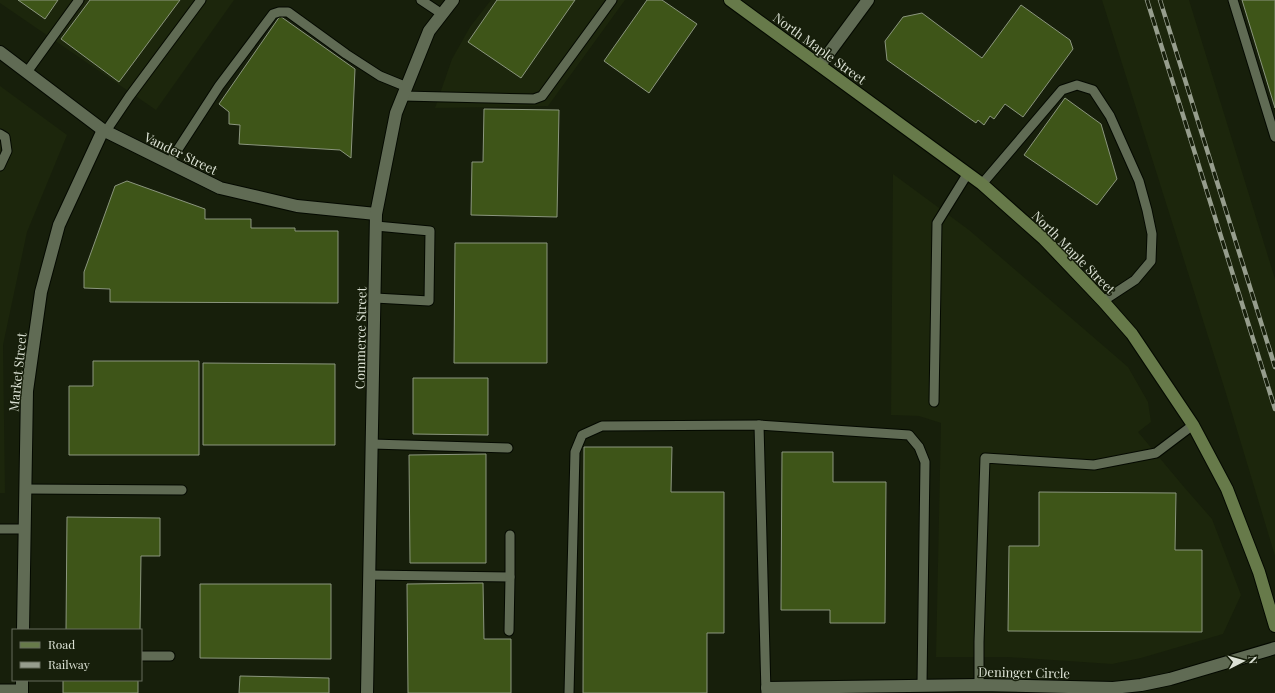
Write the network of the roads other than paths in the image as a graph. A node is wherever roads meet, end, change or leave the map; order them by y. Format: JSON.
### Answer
{"nodes":[{"id":1,"x":79,"y":0,"type":"edge"},
{"id":2,"x":201,"y":0,"type":"edge"},
{"id":3,"x":421,"y":0,"type":"edge"},
{"id":4,"x":453,"y":0,"type":"edge"},
{"id":5,"x":612,"y":0,"type":"edge"},
{"id":6,"x":730,"y":0,"type":"edge"},
{"id":7,"x":868,"y":0,"type":"edge"},
{"id":8,"x":1233,"y":0,"type":"edge"},
{"id":9,"x":442,"y":14,"type":"junction"},
{"id":10,"x":0,"y":52,"type":"edge"},
{"id":11,"x":820,"y":65,"type":"junction"},
{"id":12,"x":26,"y":72,"type":"junction"},
{"id":13,"x":405,"y":91,"type":"junction"},
{"id":14,"x":104,"y":131,"type":"junction"},
{"id":15,"x":0,"y":134,"type":"edge"},
{"id":16,"x":1275,"y":137,"type":"edge"},
{"id":17,"x":169,"y":163,"type":"junction"},
{"id":18,"x":0,"y":166,"type":"edge"},
{"id":19,"x":968,"y":173,"type":"junction"},
{"id":20,"x":982,"y":184,"type":"junction"},
{"id":21,"x":376,"y":220,"type":"junction"},
{"id":22,"x":375,"y":298,"type":"junction"},
{"id":23,"x":1103,"y":300,"type":"junction"},
{"id":24,"x":934,"y":402,"type":"dead end"},
{"id":25,"x":759,"y":424,"type":"junction"},
{"id":26,"x":1193,"y":425,"type":"junction"},
{"id":27,"x":372,"y":444,"type":"junction"},
{"id":28,"x":508,"y":448,"type":"dead end"},
{"id":29,"x":25,"y":489,"type":"junction"},
{"id":30,"x":182,"y":490,"type":"dead end"},
{"id":31,"x":0,"y":529,"type":"edge"},
{"id":32,"x":25,"y":530,"type":"junction"},
{"id":33,"x":510,"y":535,"type":"dead end"},
{"id":34,"x":370,"y":575,"type":"junction"},
{"id":35,"x":510,"y":577,"type":"junction"},
{"id":36,"x":1275,"y":626,"type":"edge"},
{"id":37,"x":23,"y":629,"type":"edge"},
{"id":38,"x":509,"y":631,"type":"dead end"},
{"id":39,"x":1275,"y":648,"type":"edge"},
{"id":40,"x":142,"y":656,"type":"edge"},
{"id":41,"x":170,"y":656,"type":"dead end"},
{"id":42,"x":922,"y":685,"type":"junction"},
{"id":43,"x":978,"y":685,"type":"junction"},
{"id":44,"x":22,"y":687,"type":"edge"},
{"id":45,"x":0,"y":689,"type":"edge"},
{"id":46,"x":909,"y":689,"type":"edge"},
{"id":47,"x":1141,"y":689,"type":"edge"},
{"id":48,"x":766,"y":690,"type":"edge"},
{"id":49,"x":1086,"y":690,"type":"edge"},
{"id":50,"x":367,"y":693,"type":"edge"},
{"id":51,"x":569,"y":693,"type":"edge"}],
"edges":[{"from":1,"to":12,"type":"lane"},
{"from":2,"to":14,"type":"lane"},
{"from":3,"to":9,"type":"lane"},
{"from":4,"to":9,"type":"street","name":"Commerce Street"},
{"from":5,"to":13,"type":"lane"},
{"from":6,"to":11,"type":"main road","name":"North Maple Street"},
{"from":7,"to":11,"type":"street"},
{"from":8,"to":16,"type":"lane"},
{"from":9,"to":13,"type":"street","name":"Commerce Street"},
{"from":10,"to":12,"type":"street","name":"Vander Street"},
{"from":11,"to":19,"type":"main road","name":"North Maple Street"},
{"from":12,"to":14,"type":"street","name":"Vander Street"},
{"from":13,"to":17,"type":"lane"},
{"from":13,"to":21,"type":"street","name":"Commerce Street"},
{"from":14,"to":17,"type":"street","name":"Vander Street"},
{"from":14,"to":29,"type":"street","name":"Market Street"},
{"from":15,"to":18,"type":"lane"},
{"from":17,"to":21,"type":"street","name":"Vander Street"},
{"from":19,"to":20,"type":"main road","name":"North Maple Street"},
{"from":19,"to":24,"type":"lane"},
{"from":20,"to":23,"type":"main road","name":"North Maple Street"},
{"from":20,"to":23,"type":"lane"},
{"from":21,"to":22,"type":"street","name":"Commerce Street"},
{"from":21,"to":22,"type":"lane"},
{"from":22,"to":27,"type":"street","name":"Commerce Street"},
{"from":23,"to":26,"type":"main road","name":"North Maple Street"},
{"from":25,"to":42,"type":"lane"},
{"from":25,"to":48,"type":"lane"},
{"from":25,"to":51,"type":"lane"},
{"from":26,"to":36,"type":"main road","name":"North Maple Street"},
{"from":26,"to":43,"type":"lane"},
{"from":27,"to":28,"type":"lane"},
{"from":27,"to":34,"type":"street","name":"Commerce Street"},
{"from":29,"to":30,"type":"lane"},
{"from":29,"to":32,"type":"street","name":"Market Street"},
{"from":31,"to":32,"type":"lane"},
{"from":32,"to":37,"type":"street","name":"Market Street"},
{"from":33,"to":35,"type":"lane"},
{"from":34,"to":35,"type":"lane"},
{"from":34,"to":50,"type":"street","name":"Commerce Street"},
{"from":35,"to":38,"type":"lane"},
{"from":39,"to":47,"type":"street","name":"Deninger Circle"},
{"from":40,"to":41,"type":"lane"},
{"from":42,"to":43,"type":"street","name":"Deninger Circle"},
{"from":42,"to":46,"type":"street","name":"Deninger Circle"},
{"from":43,"to":49,"type":"street","name":"Deninger Circle"},
{"from":44,"to":45,"type":"lane"},
{"from":46,"to":48,"type":"street","name":"Deninger Circle"},
{"from":47,"to":49,"type":"street","name":"Deninger Circle"}]}
